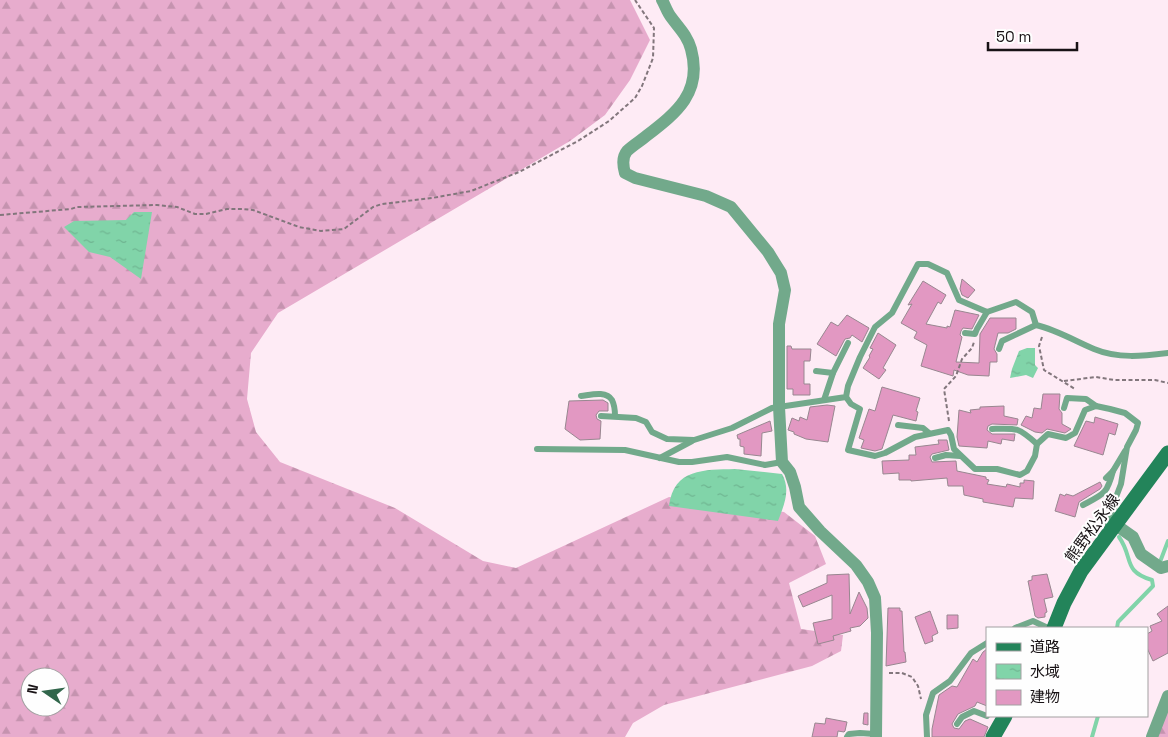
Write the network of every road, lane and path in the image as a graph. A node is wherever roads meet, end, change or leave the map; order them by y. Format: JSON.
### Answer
{"nodes":[{"id":1,"x":635,"y":0,"type":"edge"},
{"id":2,"x":662,"y":0,"type":"edge"},
{"id":3,"x":0,"y":215,"type":"edge"},
{"id":4,"x":987,"y":312,"type":"junction"},
{"id":5,"x":1036,"y":325,"type":"junction"},
{"id":6,"x":1049,"y":328,"type":"junction"},
{"id":7,"x":965,"y":333,"type":"dead end"},
{"id":8,"x":975,"y":334,"type":"junction"},
{"id":9,"x":848,"y":343,"type":"dead end"},
{"id":10,"x":999,"y":349,"type":"dead end"},
{"id":11,"x":1168,"y":353,"type":"edge"},
{"id":12,"x":816,"y":371,"type":"dead end"},
{"id":13,"x":833,"y":373,"type":"junction"},
{"id":14,"x":1064,"y":382,"type":"junction"},
{"id":15,"x":1168,"y":383,"type":"edge"},
{"id":16,"x":581,"y":396,"type":"dead end"},
{"id":17,"x":846,"y":397,"type":"junction"},
{"id":18,"x":1086,"y":399,"type":"junction"},
{"id":19,"x":824,"y":400,"type":"junction"},
{"id":20,"x":1096,"y":406,"type":"junction"},
{"id":21,"x":778,"y":407,"type":"junction"},
{"id":22,"x":1064,"y":408,"type":"dead end"},
{"id":23,"x":602,"y":416,"type":"dead end"},
{"id":24,"x":616,"y":416,"type":"junction"},
{"id":25,"x":898,"y":425,"type":"dead end"},
{"id":26,"x":992,"y":429,"type":"dead end"},
{"id":27,"x":929,"y":433,"type":"junction"},
{"id":28,"x":951,"y":435,"type":"junction"},
{"id":29,"x":694,"y":440,"type":"junction"},
{"id":30,"x":1037,"y":444,"type":"junction"},
{"id":31,"x":1127,"y":448,"type":"junction"},
{"id":32,"x":537,"y":449,"type":"dead end"},
{"id":33,"x":1168,"y":453,"type":"edge"},
{"id":34,"x":960,"y":456,"type":"junction"},
{"id":35,"x":660,"y":458,"type":"junction"},
{"id":36,"x":935,"y":458,"type":"dead end"},
{"id":37,"x":782,"y":462,"type":"junction"},
{"id":38,"x":1113,"y":471,"type":"junction"},
{"id":39,"x":1106,"y":478,"type":"dead end"},
{"id":40,"x":1083,"y":505,"type":"dead end"},
{"id":41,"x":1112,"y":530,"type":"junction"},
{"id":42,"x":1168,"y":566,"type":"edge"},
{"id":43,"x":1018,"y":627,"type":"edge"},
{"id":44,"x":1046,"y":627,"type":"edge"},
{"id":45,"x":1054,"y":627,"type":"edge"},
{"id":46,"x":986,"y":644,"type":"edge"},
{"id":47,"x":876,"y":675,"type":"junction"},
{"id":48,"x":1168,"y":696,"type":"edge"},
{"id":49,"x":986,"y":714,"type":"edge"},
{"id":50,"x":926,"y":715,"type":"junction"},
{"id":51,"x":995,"y":717,"type":"edge"},
{"id":52,"x":958,"y":724,"type":"dead end"},
{"id":53,"x":876,"y":736,"type":"edge"},
{"id":54,"x":847,"y":737,"type":"edge"},
{"id":55,"x":927,"y":737,"type":"edge"},
{"id":56,"x":993,"y":737,"type":"edge"},
{"id":57,"x":1152,"y":737,"type":"edge"}],
"edges":[{"from":1,"to":3,"type":"path"},
{"from":2,"to":21,"type":"street"},
{"from":4,"to":5,"type":"lane"},
{"from":4,"to":8,"type":"lane"},
{"from":4,"to":17,"type":"lane"},
{"from":5,"to":6,"type":"lane"},
{"from":5,"to":10,"type":"lane"},
{"from":6,"to":11,"type":"lane"},
{"from":6,"to":14,"type":"path"},
{"from":7,"to":8,"type":"lane"},
{"from":8,"to":28,"type":"path"},
{"from":9,"to":13,"type":"lane"},
{"from":12,"to":13,"type":"lane"},
{"from":13,"to":19,"type":"lane"},
{"from":14,"to":15,"type":"path"},
{"from":14,"to":18,"type":"path"},
{"from":16,"to":24,"type":"lane"},
{"from":17,"to":19,"type":"lane"},
{"from":17,"to":27,"type":"lane"},
{"from":18,"to":20,"type":"lane"},
{"from":18,"to":22,"type":"lane"},
{"from":19,"to":21,"type":"lane"},
{"from":20,"to":30,"type":"lane"},
{"from":20,"to":31,"type":"lane"},
{"from":21,"to":29,"type":"lane"},
{"from":21,"to":37,"type":"street"},
{"from":23,"to":24,"type":"lane"},
{"from":24,"to":29,"type":"lane"},
{"from":25,"to":27,"type":"lane"},
{"from":26,"to":30,"type":"lane"},
{"from":27,"to":28,"type":"lane"},
{"from":28,"to":34,"type":"lane"},
{"from":29,"to":35,"type":"lane"},
{"from":30,"to":34,"type":"lane"},
{"from":31,"to":38,"type":"lane"},
{"from":31,"to":41,"type":"lane"},
{"from":32,"to":35,"type":"lane"},
{"from":33,"to":41,"type":"main road","name":"熊野松永線"},
{"from":34,"to":36,"type":"lane"},
{"from":35,"to":37,"type":"lane"},
{"from":37,"to":47,"type":"street"},
{"from":38,"to":39,"type":"lane"},
{"from":38,"to":40,"type":"lane"},
{"from":41,"to":42,"type":"street"},
{"from":41,"to":45,"type":"main road","name":"熊野松永線"},
{"from":43,"to":44,"type":"lane"},
{"from":46,"to":50,"type":"lane"},
{"from":47,"to":50,"type":"path"},
{"from":47,"to":53,"type":"street"},
{"from":48,"to":57,"type":"street"},
{"from":49,"to":52,"type":"lane"},
{"from":50,"to":55,"type":"lane"},
{"from":51,"to":56,"type":"main road"},
{"from":53,"to":54,"type":"lane"}]}
